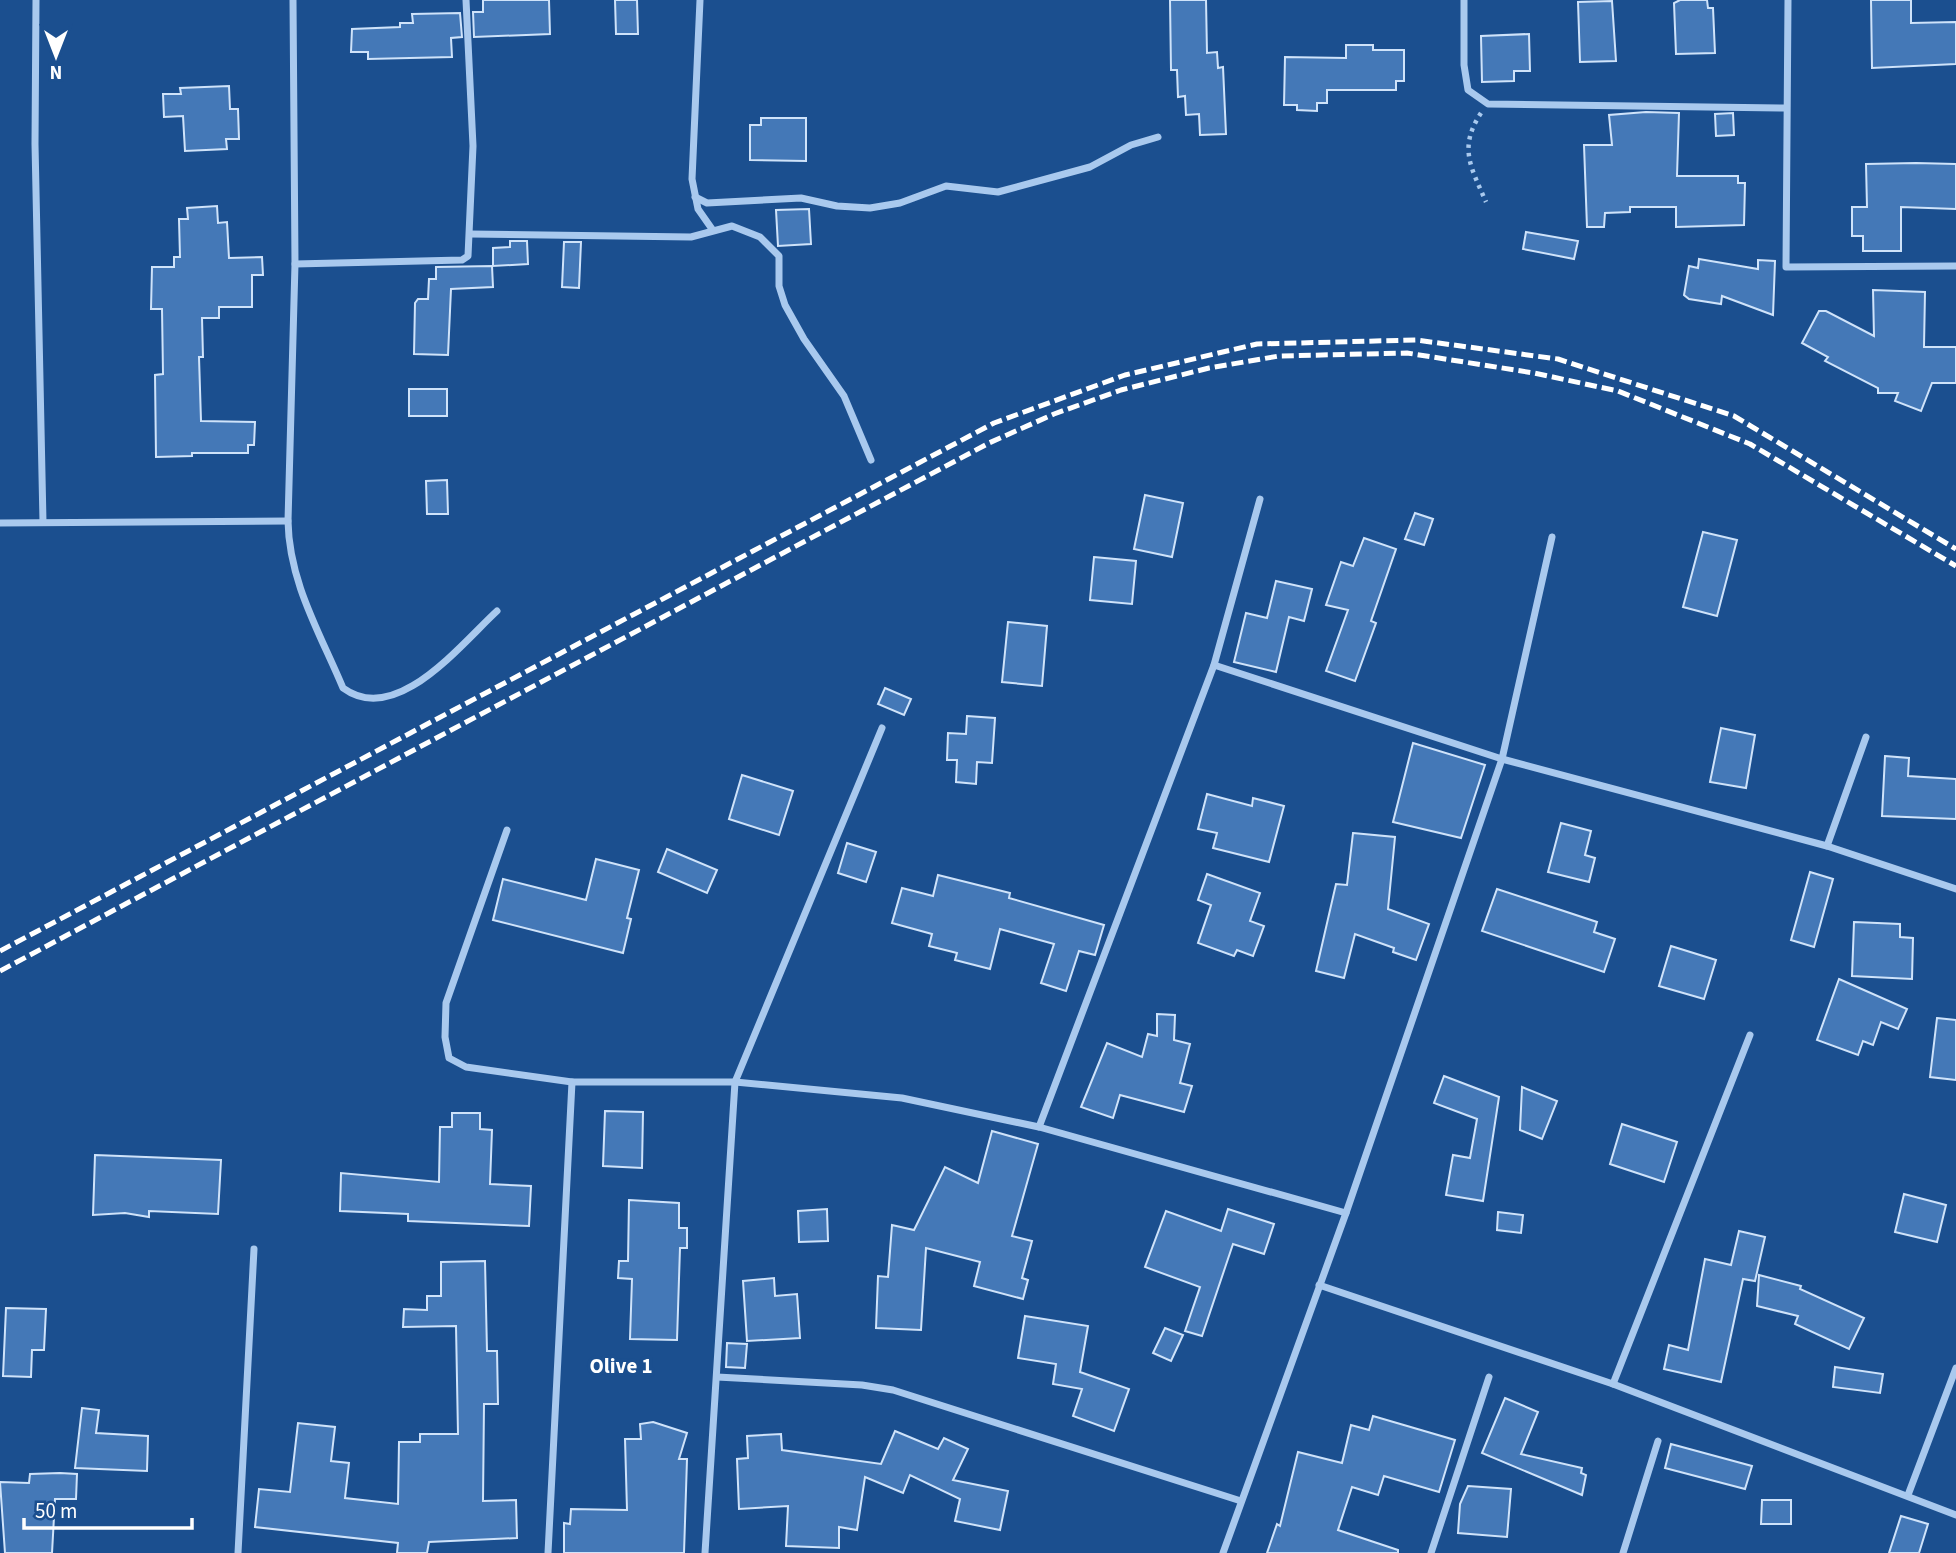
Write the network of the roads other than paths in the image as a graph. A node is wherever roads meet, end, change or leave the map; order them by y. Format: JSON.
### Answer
{"nodes":[{"id":1,"x":36,"y":0,"type":"edge"},
{"id":2,"x":292,"y":0,"type":"edge"},
{"id":3,"x":466,"y":0,"type":"edge"},
{"id":4,"x":700,"y":0,"type":"edge"},
{"id":5,"x":1464,"y":0,"type":"edge"},
{"id":6,"x":1788,"y":0,"type":"edge"},
{"id":7,"x":1786,"y":108,"type":"junction"},
{"id":8,"x":1158,"y":137,"type":"dead end"},
{"id":9,"x":695,"y":197,"type":"junction"},
{"id":10,"x":712,"y":229,"type":"junction"},
{"id":11,"x":470,"y":234,"type":"junction"},
{"id":12,"x":295,"y":264,"type":"junction"},
{"id":13,"x":1956,"y":266,"type":"edge"},
{"id":14,"x":871,"y":460,"type":"dead end"},
{"id":15,"x":1260,"y":499,"type":"dead end"},
{"id":16,"x":288,"y":521,"type":"junction"},
{"id":17,"x":43,"y":522,"type":"junction"},
{"id":18,"x":0,"y":523,"type":"edge"},
{"id":19,"x":1552,"y":537,"type":"dead end"},
{"id":20,"x":497,"y":611,"type":"dead end"},
{"id":21,"x":1214,"y":665,"type":"junction"},
{"id":22,"x":882,"y":728,"type":"dead end"},
{"id":23,"x":1866,"y":737,"type":"dead end"},
{"id":24,"x":1502,"y":759,"type":"junction"},
{"id":25,"x":507,"y":830,"type":"dead end"},
{"id":26,"x":1827,"y":846,"type":"junction"},
{"id":27,"x":1956,"y":889,"type":"edge"},
{"id":28,"x":1750,"y":1035,"type":"dead end"},
{"id":29,"x":572,"y":1082,"type":"junction"},
{"id":30,"x":735,"y":1082,"type":"junction"},
{"id":31,"x":1040,"y":1127,"type":"junction"},
{"id":32,"x":1346,"y":1213,"type":"junction"},
{"id":33,"x":254,"y":1249,"type":"dead end"},
{"id":34,"x":1319,"y":1285,"type":"junction"},
{"id":35,"x":1956,"y":1368,"type":"edge"},
{"id":36,"x":716,"y":1377,"type":"junction"},
{"id":37,"x":1489,"y":1377,"type":"dead end"},
{"id":38,"x":1613,"y":1384,"type":"junction"},
{"id":39,"x":1658,"y":1441,"type":"dead end"},
{"id":40,"x":1908,"y":1495,"type":"junction"},
{"id":41,"x":1241,"y":1501,"type":"junction"},
{"id":42,"x":1956,"y":1515,"type":"edge"},
{"id":43,"x":238,"y":1553,"type":"edge"},
{"id":44,"x":548,"y":1553,"type":"edge"},
{"id":45,"x":705,"y":1553,"type":"edge"},
{"id":46,"x":1223,"y":1553,"type":"edge"},
{"id":47,"x":1431,"y":1553,"type":"edge"},
{"id":48,"x":1623,"y":1553,"type":"edge"}],
"edges":[{"from":1,"to":17,"type":"street"},
{"from":2,"to":12,"type":"street"},
{"from":3,"to":11,"type":"street"},
{"from":4,"to":9,"type":"street"},
{"from":5,"to":7,"type":"street"},
{"from":6,"to":7,"type":"street"},
{"from":7,"to":13,"type":"street"},
{"from":8,"to":9,"type":"street"},
{"from":9,"to":10,"type":"street"},
{"from":10,"to":11,"type":"street"},
{"from":10,"to":14,"type":"street"},
{"from":11,"to":12,"type":"street"},
{"from":12,"to":16,"type":"street"},
{"from":15,"to":21,"type":"street"},
{"from":16,"to":17,"type":"street"},
{"from":16,"to":20,"type":"street"},
{"from":17,"to":18,"type":"street"},
{"from":19,"to":24,"type":"street"},
{"from":21,"to":24,"type":"street"},
{"from":21,"to":31,"type":"street"},
{"from":22,"to":30,"type":"street"},
{"from":23,"to":26,"type":"street"},
{"from":24,"to":26,"type":"street"},
{"from":24,"to":32,"type":"street"},
{"from":25,"to":29,"type":"street"},
{"from":26,"to":27,"type":"street"},
{"from":28,"to":38,"type":"street"},
{"from":29,"to":30,"type":"street"},
{"from":29,"to":44,"type":"street"},
{"from":30,"to":31,"type":"street"},
{"from":30,"to":36,"type":"street"},
{"from":31,"to":32,"type":"street"},
{"from":32,"to":34,"type":"street"},
{"from":33,"to":43,"type":"street"},
{"from":34,"to":38,"type":"street"},
{"from":34,"to":41,"type":"street"},
{"from":35,"to":40,"type":"street"},
{"from":36,"to":41,"type":"street"},
{"from":36,"to":45,"type":"street"},
{"from":37,"to":47,"type":"street"},
{"from":38,"to":40,"type":"street"},
{"from":39,"to":48,"type":"street"},
{"from":40,"to":42,"type":"street"},
{"from":41,"to":46,"type":"street"}]}
